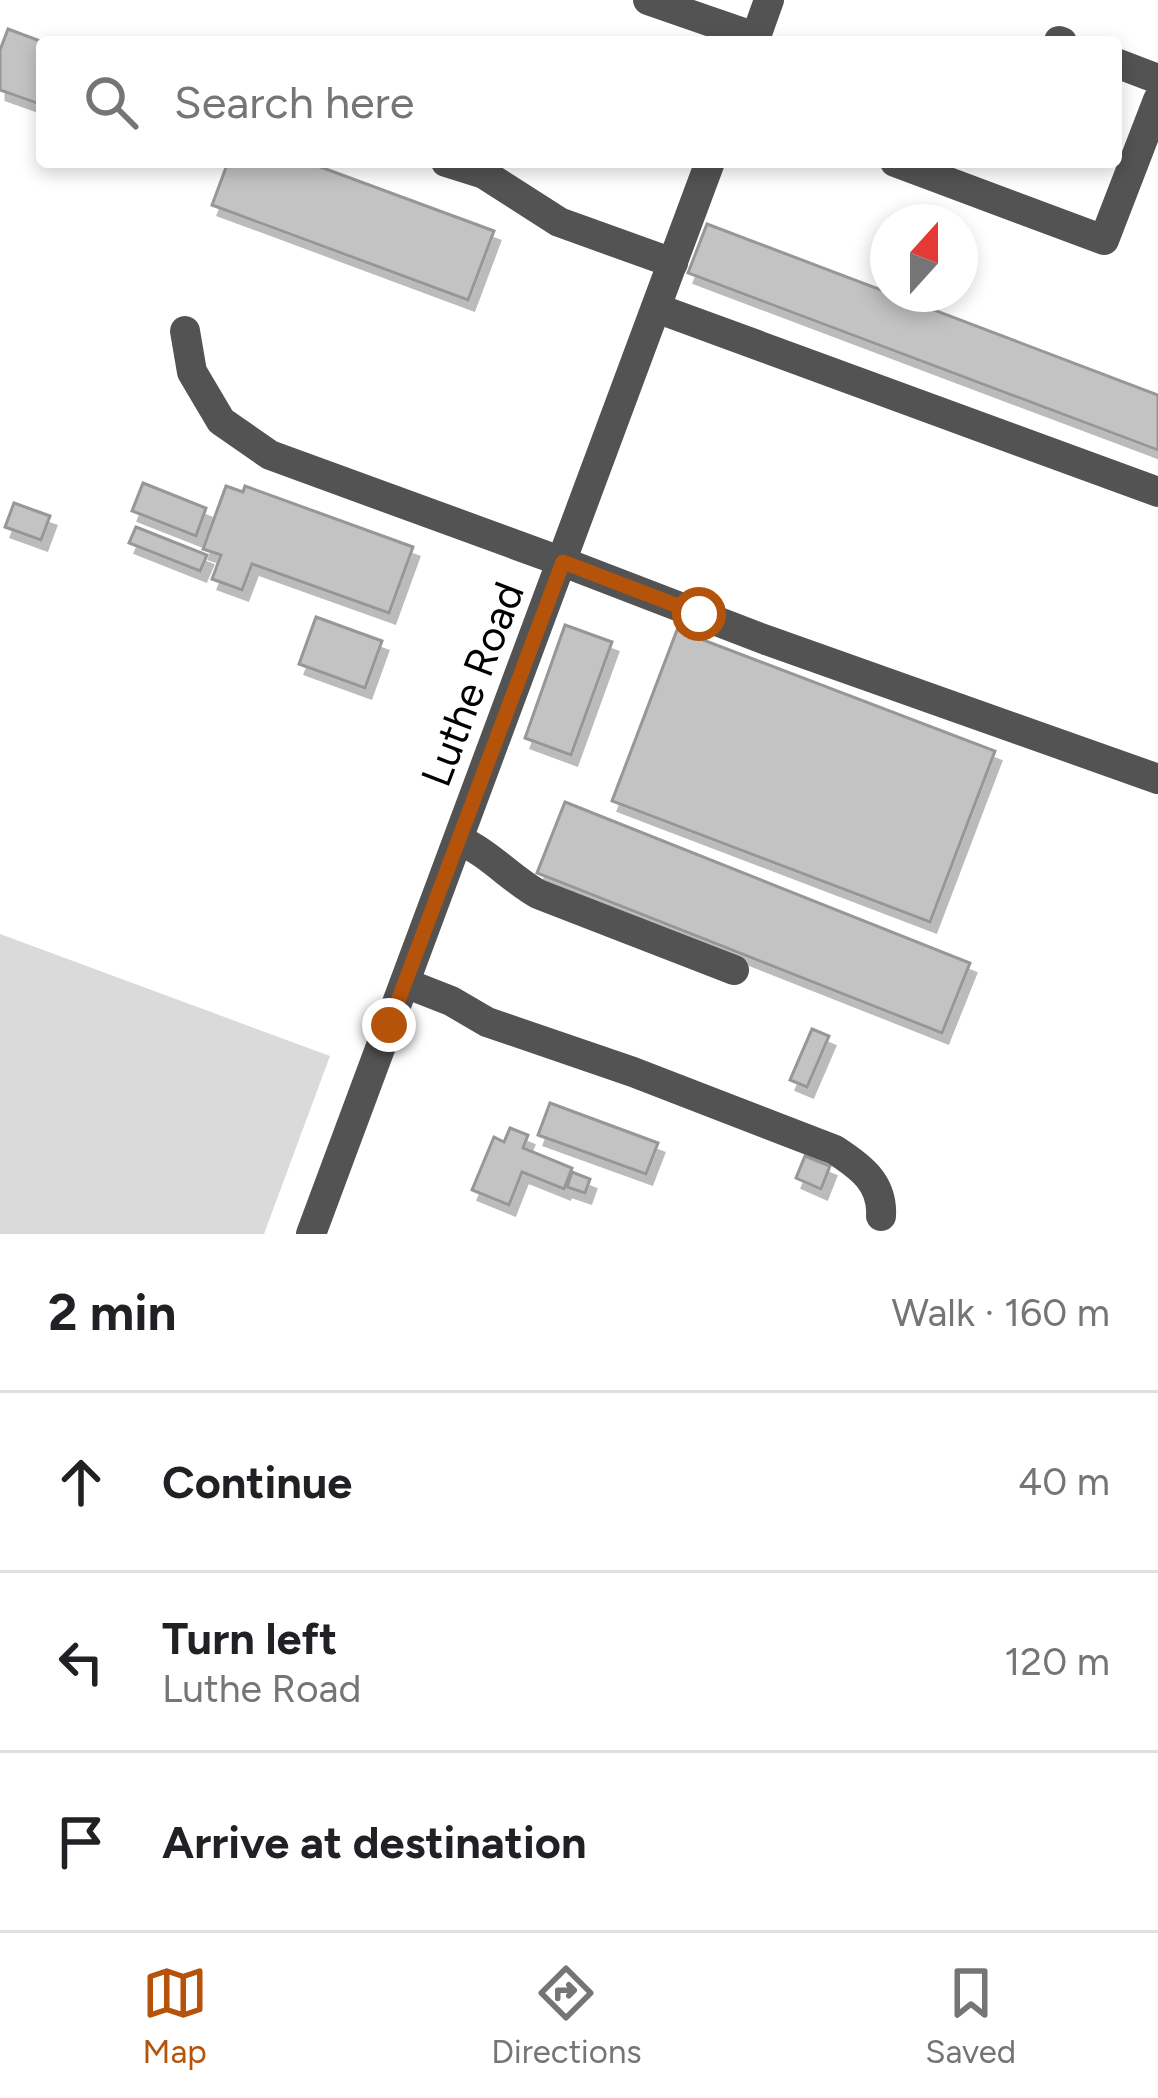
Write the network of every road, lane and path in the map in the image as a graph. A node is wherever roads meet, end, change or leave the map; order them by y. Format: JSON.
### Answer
{"nodes":[{"id":1,"x":648,"y":0,"type":"edge"},
{"id":2,"x":769,"y":0,"type":"edge"},
{"id":3,"x":743,"y":36,"type":"edge"},
{"id":4,"x":756,"y":36,"type":"edge"},
{"id":5,"x":1122,"y":65,"type":"edge"},
{"id":6,"x":1158,"y":79,"type":"edge"},
{"id":7,"x":1158,"y":100,"type":"edge"},
{"id":8,"x":1126,"y":154,"type":"edge"},
{"id":9,"x":465,"y":168,"type":"edge"},
{"id":10,"x":708,"y":168,"type":"edge"},
{"id":11,"x":911,"y":168,"type":"edge"},
{"id":12,"x":673,"y":262,"type":"junction"},
{"id":13,"x":656,"y":308,"type":"junction"},
{"id":14,"x":185,"y":331,"type":"dead end"},
{"id":15,"x":1158,"y":492,"type":"edge"},
{"id":16,"x":563,"y":562,"type":"junction"},
{"id":17,"x":1158,"y":779,"type":"edge"},
{"id":18,"x":459,"y":840,"type":"junction"},
{"id":19,"x":734,"y":970,"type":"dead end"},
{"id":20,"x":405,"y":983,"type":"junction"},
{"id":21,"x":881,"y":1216,"type":"dead end"},
{"id":22,"x":310,"y":1234,"type":"edge"}],
"edges":[{"from":1,"to":3,"type":"street"},
{"from":2,"to":4,"type":"street"},
{"from":5,"to":6,"type":"street"},
{"from":7,"to":8,"type":"street"},
{"from":8,"to":11,"type":"street"},
{"from":9,"to":12,"type":"street"},
{"from":10,"to":12,"type":"street","name":"Luthe Road"},
{"from":12,"to":13,"type":"street","name":"Luthe Road"},
{"from":13,"to":15,"type":"street"},
{"from":13,"to":16,"type":"street","name":"Luthe Road"},
{"from":14,"to":16,"type":"street"},
{"from":16,"to":17,"type":"street"},
{"from":16,"to":18,"type":"street","name":"Luthe Road"},
{"from":18,"to":19,"type":"street"},
{"from":18,"to":20,"type":"street","name":"Luthe Road"},
{"from":20,"to":21,"type":"street"},
{"from":20,"to":22,"type":"street","name":"Luthe Road"}]}
